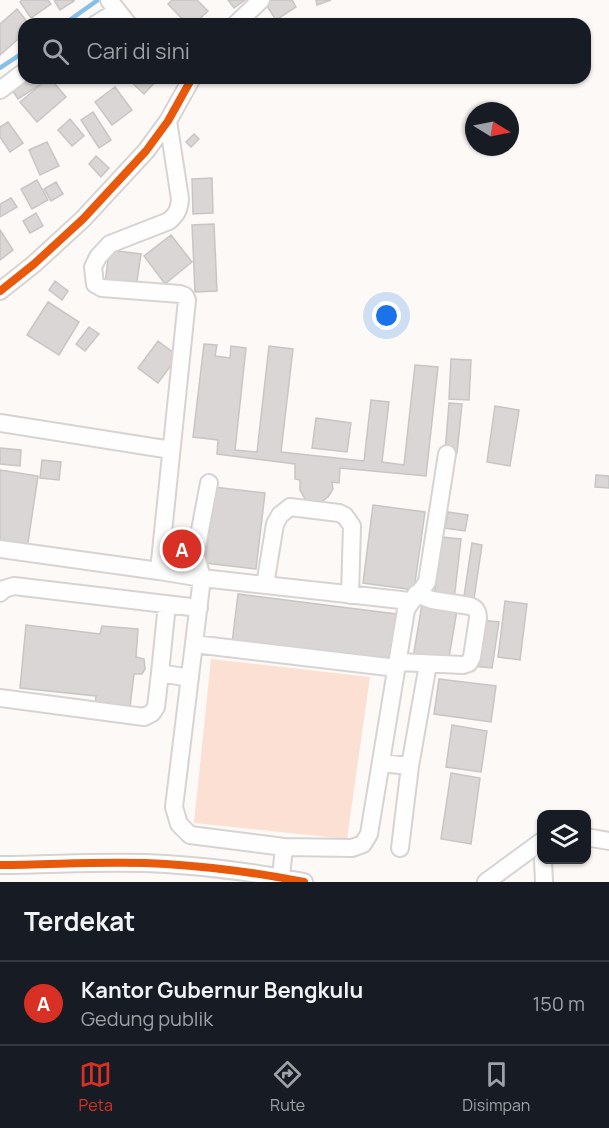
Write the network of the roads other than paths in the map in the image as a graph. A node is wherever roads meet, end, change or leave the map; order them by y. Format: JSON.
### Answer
{"nodes":[{"id":1,"x":261,"y":0,"type":"edge"},
{"id":2,"x":113,"y":5,"type":"edge"},
{"id":3,"x":101,"y":18,"type":"edge"},
{"id":4,"x":123,"y":18,"type":"edge"},
{"id":5,"x":242,"y":18,"type":"edge"},
{"id":6,"x":18,"y":76,"type":"edge"},
{"id":7,"x":184,"y":84,"type":"edge"},
{"id":8,"x":0,"y":90,"type":"edge"},
{"id":9,"x":168,"y":121,"type":"junction"},
{"id":10,"x":0,"y":291,"type":"edge"},
{"id":11,"x":0,"y":423,"type":"edge"},
{"id":12,"x":171,"y":450,"type":"junction"},
{"id":13,"x":447,"y":454,"type":"dead end"},
{"id":14,"x":209,"y":483,"type":"dead end"},
{"id":15,"x":0,"y":549,"type":"edge"},
{"id":16,"x":159,"y":571,"type":"junction"},
{"id":17,"x":202,"y":578,"type":"junction"},
{"id":18,"x":265,"y":585,"type":"junction"},
{"id":19,"x":0,"y":593,"type":"edge"},
{"id":20,"x":350,"y":595,"type":"junction"},
{"id":21,"x":413,"y":598,"type":"junction"},
{"id":22,"x":167,"y":604,"type":"junction"},
{"id":23,"x":199,"y":608,"type":"junction"},
{"id":24,"x":194,"y":644,"type":"junction"},
{"id":25,"x":428,"y":664,"type":"junction"},
{"id":26,"x":397,"y":665,"type":"junction"},
{"id":27,"x":160,"y":673,"type":"junction"},
{"id":28,"x":189,"y":678,"type":"junction"},
{"id":29,"x":0,"y":698,"type":"edge"},
{"id":30,"x":381,"y":763,"type":"junction"},
{"id":31,"x":410,"y":766,"type":"junction"},
{"id":32,"x":591,"y":838,"type":"edge"},
{"id":33,"x":609,"y":841,"type":"edge"},
{"id":34,"x":537,"y":845,"type":"edge"},
{"id":35,"x":284,"y":847,"type":"junction"},
{"id":36,"x":400,"y":848,"type":"dead end"},
{"id":37,"x":543,"y":864,"type":"edge"},
{"id":38,"x":0,"y":866,"type":"edge"},
{"id":39,"x":280,"y":880,"type":"edge"},
{"id":40,"x":304,"y":882,"type":"edge"},
{"id":41,"x":486,"y":882,"type":"edge"},
{"id":42,"x":544,"y":882,"type":"edge"}],
"edges":[{"from":1,"to":5,"type":"street"},
{"from":2,"to":3,"type":"street"},
{"from":2,"to":4,"type":"street"},
{"from":6,"to":8,"type":"street"},
{"from":7,"to":9,"type":"street"},
{"from":9,"to":10,"type":"street"},
{"from":9,"to":12,"type":"street"},
{"from":11,"to":12,"type":"street"},
{"from":12,"to":16,"type":"street"},
{"from":13,"to":21,"type":"street"},
{"from":14,"to":17,"type":"street"},
{"from":15,"to":16,"type":"street"},
{"from":16,"to":17,"type":"street"},
{"from":17,"to":18,"type":"street"},
{"from":17,"to":23,"type":"street"},
{"from":18,"to":20,"type":"street"},
{"from":18,"to":20,"type":"street"},
{"from":19,"to":22,"type":"street"},
{"from":20,"to":21,"type":"street"},
{"from":21,"to":25,"type":"street"},
{"from":21,"to":26,"type":"street"},
{"from":22,"to":23,"type":"street"},
{"from":22,"to":27,"type":"street"},
{"from":23,"to":24,"type":"street"},
{"from":24,"to":26,"type":"street"},
{"from":24,"to":28,"type":"street"},
{"from":25,"to":26,"type":"street"},
{"from":25,"to":31,"type":"street"},
{"from":26,"to":30,"type":"street"},
{"from":27,"to":28,"type":"street"},
{"from":27,"to":29,"type":"street"},
{"from":28,"to":35,"type":"street"},
{"from":30,"to":31,"type":"street"},
{"from":30,"to":35,"type":"street"},
{"from":31,"to":36,"type":"street"},
{"from":32,"to":33,"type":"street"},
{"from":34,"to":41,"type":"street"},
{"from":35,"to":39,"type":"street"},
{"from":37,"to":42,"type":"street"},
{"from":38,"to":39,"type":"street"},
{"from":39,"to":40,"type":"street"}]}
